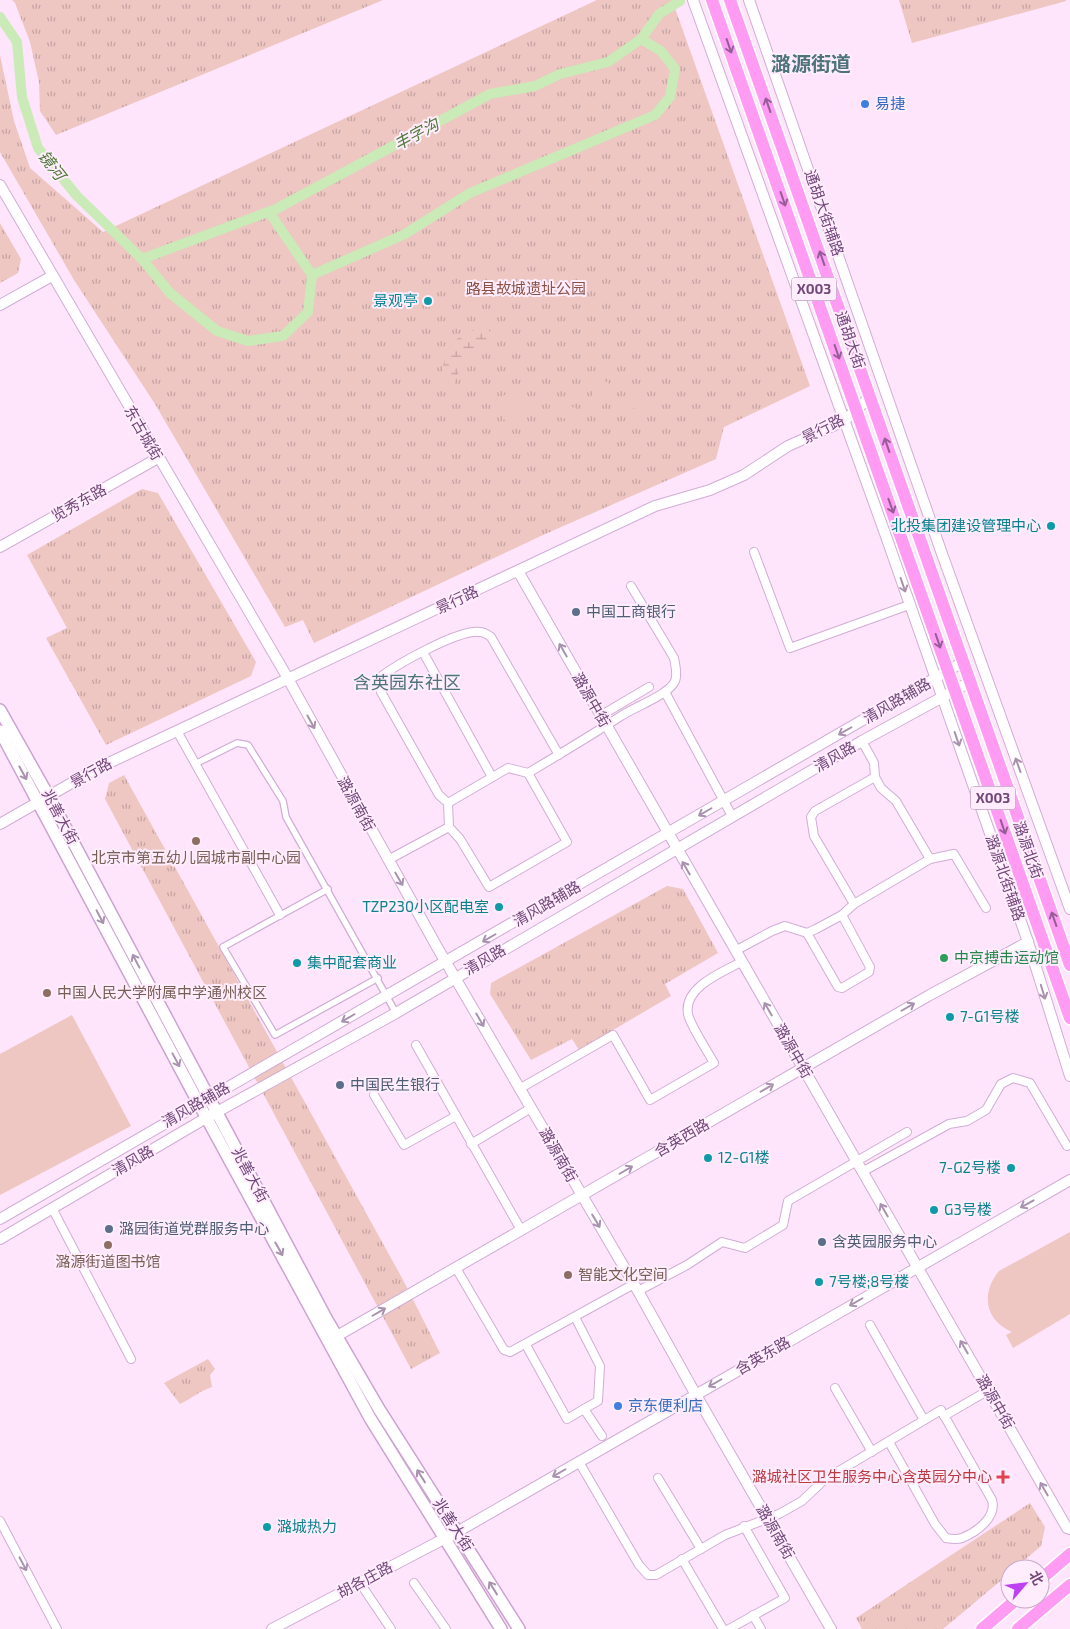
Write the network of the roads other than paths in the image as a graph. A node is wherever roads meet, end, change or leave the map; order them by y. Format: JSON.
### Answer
{"nodes":[{"id":1,"x":693,"y":0,"type":"edge"},
{"id":2,"x":712,"y":0,"type":"edge"},
{"id":3,"x":730,"y":0,"type":"edge"},
{"id":4,"x":749,"y":0,"type":"edge"},
{"id":5,"x":0,"y":185,"type":"edge"},
{"id":6,"x":52,"y":276,"type":"junction"},
{"id":7,"x":0,"y":305,"type":"edge"},
{"id":8,"x":871,"y":396,"type":"junction"},
{"id":9,"x":856,"y":409,"type":"junction"},
{"id":10,"x":844,"y":421,"type":"junction"},
{"id":11,"x":158,"y":458,"type":"junction"},
{"id":12,"x":0,"y":547,"type":"edge"},
{"id":13,"x":754,"y":552,"type":"dead end"},
{"id":14,"x":518,"y":571,"type":"junction"},
{"id":15,"x":932,"y":573,"type":"joint"},
{"id":16,"x":917,"y":578,"type":"joint"},
{"id":17,"x":631,"y":586,"type":"dead end"},
{"id":18,"x":909,"y":605,"type":"junction"},
{"id":19,"x":423,"y":652,"type":"junction"},
{"id":20,"x":963,"y":662,"type":"junction"},
{"id":21,"x":948,"y":671,"type":"junction"},
{"id":22,"x":287,"y":679,"type":"junction"},
{"id":23,"x":935,"y":679,"type":"junction"},
{"id":24,"x":970,"y":682,"type":"junction"},
{"id":25,"x":649,"y":686,"type":"dead end"},
{"id":26,"x":955,"y":688,"type":"junction"},
{"id":27,"x":665,"y":692,"type":"junction"},
{"id":28,"x":942,"y":696,"type":"junction"},
{"id":29,"x":0,"y":710,"type":"edge"},
{"id":30,"x":600,"y":716,"type":"junction"},
{"id":31,"x":606,"y":726,"type":"junction"},
{"id":32,"x":0,"y":731,"type":"edge"},
{"id":33,"x":177,"y":731,"type":"junction"},
{"id":34,"x":862,"y":741,"type":"junction"},
{"id":35,"x":558,"y":755,"type":"junction"},
{"id":36,"x":195,"y":764,"type":"junction"},
{"id":37,"x":528,"y":772,"type":"junction"},
{"id":38,"x":492,"y":777,"type":"junction"},
{"id":39,"x":875,"y":777,"type":"junction"},
{"id":40,"x":44,"y":800,"type":"junction"},
{"id":41,"x":725,"y":801,"type":"junction"},
{"id":42,"x":448,"y":803,"type":"junction"},
{"id":43,"x":732,"y":816,"type":"junction"},
{"id":44,"x":0,"y":824,"type":"edge"},
{"id":45,"x":449,"y":827,"type":"junction"},
{"id":46,"x":667,"y":834,"type":"junction"},
{"id":47,"x":676,"y":848,"type":"junction"},
{"id":48,"x":930,"y":859,"type":"junction"},
{"id":49,"x":388,"y":860,"type":"junction"},
{"id":50,"x":328,"y":889,"type":"junction"},
{"id":51,"x":854,"y":904,"type":"junction"},
{"id":52,"x":986,"y":908,"type":"dead end"},
{"id":53,"x":1070,"y":910,"type":"edge"},
{"id":54,"x":280,"y":915,"type":"junction"},
{"id":55,"x":842,"y":915,"type":"junction"},
{"id":56,"x":807,"y":932,"type":"junction"},
{"id":57,"x":1028,"y":942,"type":"junction"},
{"id":58,"x":735,"y":951,"type":"junction"},
{"id":59,"x":446,"y":962,"type":"junction"},
{"id":60,"x":741,"y":962,"type":"junction"},
{"id":61,"x":1070,"y":965,"type":"edge"},
{"id":62,"x":378,"y":978,"type":"junction"},
{"id":63,"x":456,"y":978,"type":"junction"},
{"id":64,"x":386,"y":996,"type":"junction"},
{"id":65,"x":396,"y":1013,"type":"junction"},
{"id":66,"x":1070,"y":1018,"type":"edge"},
{"id":67,"x":416,"y":1045,"type":"dead end"},
{"id":68,"x":802,"y":1068,"type":"junction"},
{"id":69,"x":1070,"y":1076,"type":"edge"},
{"id":70,"x":519,"y":1089,"type":"junction"},
{"id":71,"x":374,"y":1095,"type":"dead end"},
{"id":72,"x":204,"y":1101,"type":"junction"},
{"id":73,"x":531,"y":1108,"type":"junction"},
{"id":74,"x":211,"y":1115,"type":"junction"},
{"id":75,"x":456,"y":1116,"type":"junction"},
{"id":76,"x":908,"y":1132,"type":"dead end"},
{"id":77,"x":471,"y":1144,"type":"junction"},
{"id":78,"x":1067,"y":1146,"type":"dead end"},
{"id":79,"x":856,"y":1161,"type":"junction"},
{"id":80,"x":862,"y":1172,"type":"junction"},
{"id":81,"x":1070,"y":1180,"type":"edge"},
{"id":82,"x":581,"y":1196,"type":"junction"},
{"id":83,"x":52,"y":1208,"type":"junction"},
{"id":84,"x":0,"y":1219,"type":"edge"},
{"id":85,"x":521,"y":1230,"type":"junction"},
{"id":86,"x":0,"y":1239,"type":"edge"},
{"id":87,"x":918,"y":1267,"type":"junction"},
{"id":88,"x":456,"y":1268,"type":"junction"},
{"id":89,"x":636,"y":1288,"type":"junction"},
{"id":90,"x":575,"y":1317,"type":"junction"},
{"id":91,"x":870,"y":1325,"type":"dead end"},
{"id":92,"x":337,"y":1336,"type":"junction"},
{"id":93,"x":526,"y":1345,"type":"junction"},
{"id":94,"x":131,"y":1359,"type":"dead end"},
{"id":95,"x":835,"y":1388,"type":"dead end"},
{"id":96,"x":989,"y":1390,"type":"junction"},
{"id":97,"x":696,"y":1395,"type":"junction"},
{"id":98,"x":584,"y":1409,"type":"junction"},
{"id":99,"x":944,"y":1416,"type":"junction"},
{"id":100,"x":924,"y":1420,"type":"junction"},
{"id":101,"x":602,"y":1436,"type":"dead end"},
{"id":102,"x":889,"y":1442,"type":"junction"},
{"id":103,"x":872,"y":1452,"type":"junction"},
{"id":104,"x":579,"y":1462,"type":"junction"},
{"id":105,"x":658,"y":1478,"type":"dead end"},
{"id":106,"x":768,"y":1519,"type":"junction"},
{"id":107,"x":0,"y":1521,"type":"edge"},
{"id":108,"x":744,"y":1526,"type":"junction"},
{"id":109,"x":1070,"y":1529,"type":"edge"},
{"id":110,"x":457,"y":1532,"type":"junction"},
{"id":111,"x":445,"y":1538,"type":"junction"},
{"id":112,"x":701,"y":1548,"type":"junction"},
{"id":113,"x":1070,"y":1554,"type":"edge"},
{"id":114,"x":682,"y":1559,"type":"junction"},
{"id":115,"x":1050,"y":1571,"type":"edge"},
{"id":116,"x":360,"y":1583,"type":"junction"},
{"id":117,"x":414,"y":1583,"type":"dead end"},
{"id":118,"x":1070,"y":1585,"type":"edge"},
{"id":119,"x":1005,"y":1609,"type":"edge"},
{"id":120,"x":753,"y":1615,"type":"junction"},
{"id":121,"x":57,"y":1629,"type":"edge"},
{"id":122,"x":272,"y":1629,"type":"edge"},
{"id":123,"x":391,"y":1629,"type":"edge"},
{"id":124,"x":446,"y":1629,"type":"edge"},
{"id":125,"x":501,"y":1629,"type":"edge"},
{"id":126,"x":519,"y":1629,"type":"edge"},
{"id":127,"x":723,"y":1629,"type":"edge"},
{"id":128,"x":729,"y":1629,"type":"edge"},
{"id":129,"x":760,"y":1629,"type":"edge"},
{"id":130,"x":831,"y":1629,"type":"edge"},
{"id":131,"x":982,"y":1629,"type":"edge"},
{"id":132,"x":1018,"y":1629,"type":"edge"}],
"edges":[{"from":1,"to":10,"type":"street"},
{"from":2,"to":9,"type":"main road","name":"通胡大街","number":"X003","one_way":true},
{"from":8,"to":3,"type":"main road","name":"通胡大街","number":"X003","one_way":true},
{"from":53,"to":4,"type":"street","name":"通胡大街辅路","one_way":true},
{"from":5,"to":6,"type":"street","name":"东古城街"},
{"from":6,"to":7,"type":"street"},
{"from":6,"to":11,"type":"street","name":"东古城街"},
{"from":8,"to":9,"type":"street","name":"景行路"},
{"from":15,"to":8,"type":"main road","name":"通胡大街","number":"X003","one_way":true},
{"from":9,"to":10,"type":"street","name":"景行路"},
{"from":9,"to":16,"type":"main road","name":"通胡大街","number":"X003","one_way":true},
{"from":10,"to":14,"type":"street","name":"景行路"},
{"from":10,"to":18,"type":"street","name":"潞源北街辅路","one_way":true},
{"from":11,"to":12,"type":"street","name":"览秀东路"},
{"from":11,"to":22,"type":"street","name":"东古城街"},
{"from":13,"to":18,"type":"street"},
{"from":14,"to":22,"type":"street","name":"景行路"},
{"from":30,"to":14,"type":"street","name":"潞源中街","one_way":true},
{"from":15,"to":20,"type":"main road","name":"潞源北街","number":"X003"},
{"from":16,"to":21,"type":"main road","name":"潞源北街","number":"X003","one_way":true},
{"from":17,"to":27,"type":"street"},
{"from":18,"to":23,"type":"street","name":"潞源北街辅路"},
{"from":19,"to":35,"type":"street"},
{"from":19,"to":38,"type":"street"},
{"from":19,"to":42,"type":"street"},
{"from":20,"to":21,"type":"street","name":"清风路辅路"},
{"from":20,"to":24,"type":"main road","name":"潞源北街","number":"X003"},
{"from":21,"to":23,"type":"street","name":"清风路辅路"},
{"from":21,"to":26,"type":"main road","name":"潞源北街","number":"X003"},
{"from":22,"to":33,"type":"street","name":"景行路"},
{"from":22,"to":49,"type":"street","name":"潞源南街","one_way":true},
{"from":23,"to":28,"type":"street","name":"潞源北街辅路"},
{"from":23,"to":41,"type":"street","name":"清风路辅路","one_way":true},
{"from":24,"to":26,"type":"street","name":"清风路"},
{"from":61,"to":24,"type":"main road","name":"潞源北街","number":"X003","one_way":true},
{"from":25,"to":30,"type":"street"},
{"from":26,"to":28,"type":"street","name":"清风路"},
{"from":26,"to":66,"type":"main road","name":"潞源北街","number":"X003","one_way":true},
{"from":27,"to":31,"type":"street"},
{"from":27,"to":41,"type":"street"},
{"from":28,"to":34,"type":"street","name":"清风路"},
{"from":28,"to":57,"type":"street","name":"潞源北街辅路","one_way":true},
{"from":29,"to":40,"type":"main road","name":"兆善大街"},
{"from":30,"to":31,"type":"street","name":"潞源中街"},
{"from":31,"to":35,"type":"street"},
{"from":31,"to":46,"type":"street","name":"潞源中街"},
{"from":32,"to":40,"type":"main road","name":"兆善大街","one_way":true},
{"from":33,"to":36,"type":"street"},
{"from":33,"to":40,"type":"street","name":"景行路"},
{"from":34,"to":39,"type":"street"},
{"from":34,"to":43,"type":"street","name":"清风路"},
{"from":35,"to":37,"type":"street"},
{"from":36,"to":50,"type":"street"},
{"from":36,"to":54,"type":"street"},
{"from":37,"to":38,"type":"street"},
{"from":37,"to":45,"type":"street"},
{"from":38,"to":42,"type":"street"},
{"from":39,"to":48,"type":"street"},
{"from":39,"to":51,"type":"street"},
{"from":40,"to":44,"type":"street","name":"景行路"},
{"from":40,"to":72,"type":"main road","name":"兆善大街"},
{"from":41,"to":43,"type":"street"},
{"from":41,"to":46,"type":"street","name":"清风路辅路","one_way":true},
{"from":42,"to":45,"type":"street"},
{"from":43,"to":47,"type":"street","name":"清风路"},
{"from":45,"to":49,"type":"street"},
{"from":46,"to":47,"type":"street","name":"潞源中街"},
{"from":46,"to":59,"type":"street","name":"清风路辅路","one_way":true},
{"from":58,"to":47,"type":"street","name":"潞源中街","one_way":true},
{"from":47,"to":63,"type":"street","name":"清风路"},
{"from":48,"to":51,"type":"street"},
{"from":48,"to":52,"type":"street"},
{"from":49,"to":59,"type":"street","name":"潞源南街","one_way":true},
{"from":50,"to":54,"type":"street"},
{"from":50,"to":62,"type":"street"},
{"from":51,"to":55,"type":"street"},
{"from":54,"to":62,"type":"street"},
{"from":55,"to":56,"type":"street"},
{"from":55,"to":56,"type":"street"},
{"from":56,"to":58,"type":"street"},
{"from":68,"to":57,"type":"street","name":"含英西路","one_way":true},
{"from":57,"to":69,"type":"street","name":"潞源北街辅路","one_way":true},
{"from":58,"to":60,"type":"street","name":"潞源中街"},
{"from":59,"to":63,"type":"street","name":"潞源南街"},
{"from":59,"to":64,"type":"street","name":"清风路辅路"},
{"from":68,"to":60,"type":"street","name":"潞源中街","one_way":true},
{"from":60,"to":70,"type":"street"},
{"from":62,"to":64,"type":"street"},
{"from":63,"to":65,"type":"street","name":"清风路"},
{"from":63,"to":70,"type":"street","name":"潞源南街","one_way":true},
{"from":64,"to":65,"type":"street"},
{"from":64,"to":72,"type":"street","name":"清风路辅路","one_way":true},
{"from":65,"to":74,"type":"street","name":"清风路"},
{"from":67,"to":75,"type":"street"},
{"from":68,"to":79,"type":"street","name":"潞源中街"},
{"from":82,"to":68,"type":"street","name":"含英西路","one_way":true},
{"from":70,"to":73,"type":"street","name":"潞源南街"},
{"from":71,"to":75,"type":"street"},
{"from":72,"to":74,"type":"main road","name":"兆善大街"},
{"from":72,"to":84,"type":"street","name":"清风路辅路"},
{"from":73,"to":77,"type":"street"},
{"from":73,"to":82,"type":"street","name":"潞源南街"},
{"from":74,"to":83,"type":"street","name":"清风路"},
{"from":74,"to":92,"type":"main road","name":"兆善大街"},
{"from":74,"to":111,"type":"main road","name":"兆善大街","one_way":true},
{"from":75,"to":77,"type":"street"},
{"from":76,"to":79,"type":"street"},
{"from":77,"to":85,"type":"street"},
{"from":78,"to":80,"type":"street"},
{"from":79,"to":80,"type":"street","name":"潞源中街"},
{"from":79,"to":89,"type":"street"},
{"from":87,"to":80,"type":"street","name":"潞源中街","one_way":true},
{"from":81,"to":87,"type":"street","name":"含英东路","one_way":true},
{"from":82,"to":85,"type":"street","name":"含英西路"},
{"from":82,"to":89,"type":"street","name":"潞源南街","one_way":true},
{"from":83,"to":86,"type":"street","name":"清风路"},
{"from":83,"to":94,"type":"street"},
{"from":85,"to":88,"type":"street","name":"含英西路"},
{"from":96,"to":87,"type":"street","name":"潞源中街","one_way":true},
{"from":87,"to":97,"type":"street","name":"含英东路","one_way":true},
{"from":92,"to":88,"type":"street","name":"含英西路","one_way":true},
{"from":88,"to":93,"type":"street"},
{"from":89,"to":90,"type":"street"},
{"from":89,"to":97,"type":"street","name":"潞源南街"},
{"from":90,"to":93,"type":"street"},
{"from":90,"to":98,"type":"street"},
{"from":91,"to":100,"type":"street"},
{"from":110,"to":92,"type":"main road","name":"兆善大街","one_way":true},
{"from":93,"to":98,"type":"street"},
{"from":95,"to":103,"type":"street"},
{"from":96,"to":99,"type":"street"},
{"from":109,"to":96,"type":"street","name":"潞源中街","one_way":true},
{"from":97,"to":104,"type":"street","name":"含英东路"},
{"from":97,"to":106,"type":"street","name":"潞源南街"},
{"from":98,"to":101,"type":"street"},
{"from":99,"to":100,"type":"street"},
{"from":99,"to":102,"type":"street"},
{"from":100,"to":102,"type":"street"},
{"from":102,"to":103,"type":"street"},
{"from":103,"to":106,"type":"street"},
{"from":104,"to":110,"type":"street","name":"含英东路","one_way":true},
{"from":104,"to":114,"type":"street"},
{"from":105,"to":112,"type":"street"},
{"from":106,"to":108,"type":"street"},
{"from":106,"to":130,"type":"street","name":"潞源南街"},
{"from":107,"to":121,"type":"street","one_way":true},
{"from":108,"to":112,"type":"street"},
{"from":108,"to":120,"type":"street"},
{"from":110,"to":111,"type":"street","name":"胡各庄路"},
{"from":126,"to":110,"type":"main road","name":"兆善大街","one_way":true},
{"from":111,"to":116,"type":"street","name":"胡各庄路"},
{"from":111,"to":125,"type":"main road","name":"兆善大街"},
{"from":112,"to":114,"type":"street"},
{"from":113,"to":115,"type":"main road"},
{"from":114,"to":127,"type":"street"},
{"from":116,"to":122,"type":"street","name":"胡各庄路"},
{"from":116,"to":123,"type":"street"},
{"from":117,"to":124,"type":"street"},
{"from":118,"to":132,"type":"main road"},
{"from":119,"to":131,"type":"main road"},
{"from":120,"to":128,"type":"street"},
{"from":120,"to":129,"type":"street"}]}
